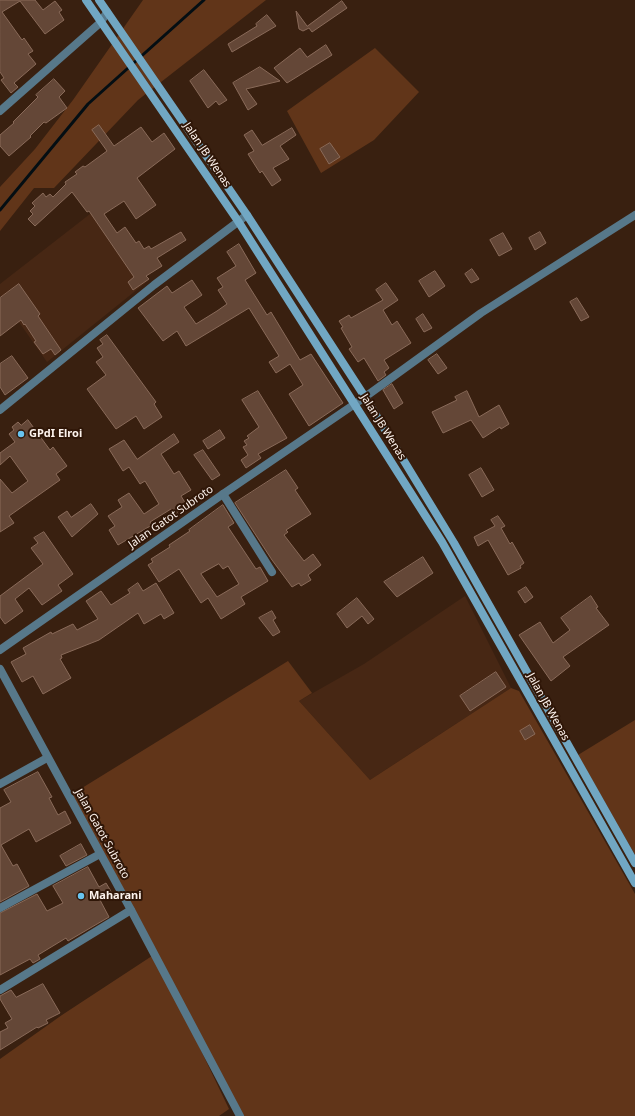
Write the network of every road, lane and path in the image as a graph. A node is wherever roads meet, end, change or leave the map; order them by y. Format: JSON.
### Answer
{"nodes":[{"id":1,"x":86,"y":0,"type":"edge"},
{"id":2,"x":99,"y":0,"type":"edge"},
{"id":3,"x":107,"y":12,"type":"junction"},
{"id":4,"x":101,"y":22,"type":"junction"},
{"id":5,"x":0,"y":112,"type":"edge"},
{"id":6,"x":179,"y":116,"type":"junction"},
{"id":7,"x":170,"y":122,"type":"junction"},
{"id":8,"x":247,"y":215,"type":"junction"},
{"id":9,"x":635,"y":215,"type":"edge"},
{"id":10,"x":238,"y":221,"type":"junction"},
{"id":11,"x":365,"y":397,"type":"junction"},
{"id":12,"x":354,"y":403,"type":"junction"},
{"id":13,"x":0,"y":410,"type":"edge"},
{"id":14,"x":223,"y":494,"type":"junction"},
{"id":15,"x":272,"y":572,"type":"dead end"},
{"id":16,"x":499,"y":623,"type":"junction"},
{"id":17,"x":490,"y":627,"type":"junction"},
{"id":18,"x":0,"y":650,"type":"edge"},
{"id":19,"x":0,"y":669,"type":"edge"},
{"id":20,"x":47,"y":758,"type":"junction"},
{"id":21,"x":0,"y":784,"type":"edge"},
{"id":22,"x":100,"y":854,"type":"junction"},
{"id":23,"x":635,"y":863,"type":"edge"},
{"id":24,"x":635,"y":883,"type":"edge"},
{"id":25,"x":0,"y":908,"type":"edge"},
{"id":26,"x":131,"y":910,"type":"junction"},
{"id":27,"x":0,"y":990,"type":"edge"},
{"id":28,"x":240,"y":1116,"type":"edge"}],
"edges":[{"from":1,"to":4,"type":"main road","name":"Jalan JB Wenas"},
{"from":2,"to":3,"type":"main road","name":"Jalan JB Wenas"},
{"from":3,"to":4,"type":"street"},
{"from":3,"to":6,"type":"main road","name":"Jalan JB Wenas"},
{"from":4,"to":5,"type":"street"},
{"from":4,"to":7,"type":"main road","name":"Jalan JB Wenas"},
{"from":6,"to":7,"type":"main road"},
{"from":6,"to":8,"type":"main road","name":"Jalan JB Wenas"},
{"from":7,"to":10,"type":"main road","name":"Jalan JB Wenas"},
{"from":8,"to":10,"type":"street"},
{"from":8,"to":11,"type":"main road","name":"Jalan JB Wenas"},
{"from":9,"to":11,"type":"street","name":"Jalan Gatot Subroto"},
{"from":10,"to":12,"type":"main road","name":"Jalan JB Wenas"},
{"from":10,"to":13,"type":"street"},
{"from":11,"to":12,"type":"street","name":"Jalan Gatot Subroto"},
{"from":11,"to":16,"type":"main road","name":"Jalan JB Wenas"},
{"from":12,"to":14,"type":"street","name":"Jalan Gatot Subroto"},
{"from":12,"to":17,"type":"main road","name":"Jalan JB Wenas"},
{"from":14,"to":15,"type":"street"},
{"from":14,"to":18,"type":"street","name":"Jalan Gatot Subroto"},
{"from":16,"to":17,"type":"main road"},
{"from":16,"to":23,"type":"main road","name":"Jalan JB Wenas"},
{"from":17,"to":24,"type":"main road","name":"Jalan JB Wenas"},
{"from":19,"to":20,"type":"street","name":"Jalan Gatot Subroto"},
{"from":20,"to":21,"type":"street"},
{"from":20,"to":22,"type":"street","name":"Jalan Gatot Subroto"},
{"from":22,"to":25,"type":"street"},
{"from":22,"to":26,"type":"street","name":"Jalan Gatot Subroto"},
{"from":26,"to":27,"type":"street"},
{"from":26,"to":28,"type":"street","name":"Jalan Gatot Subroto"}]}
